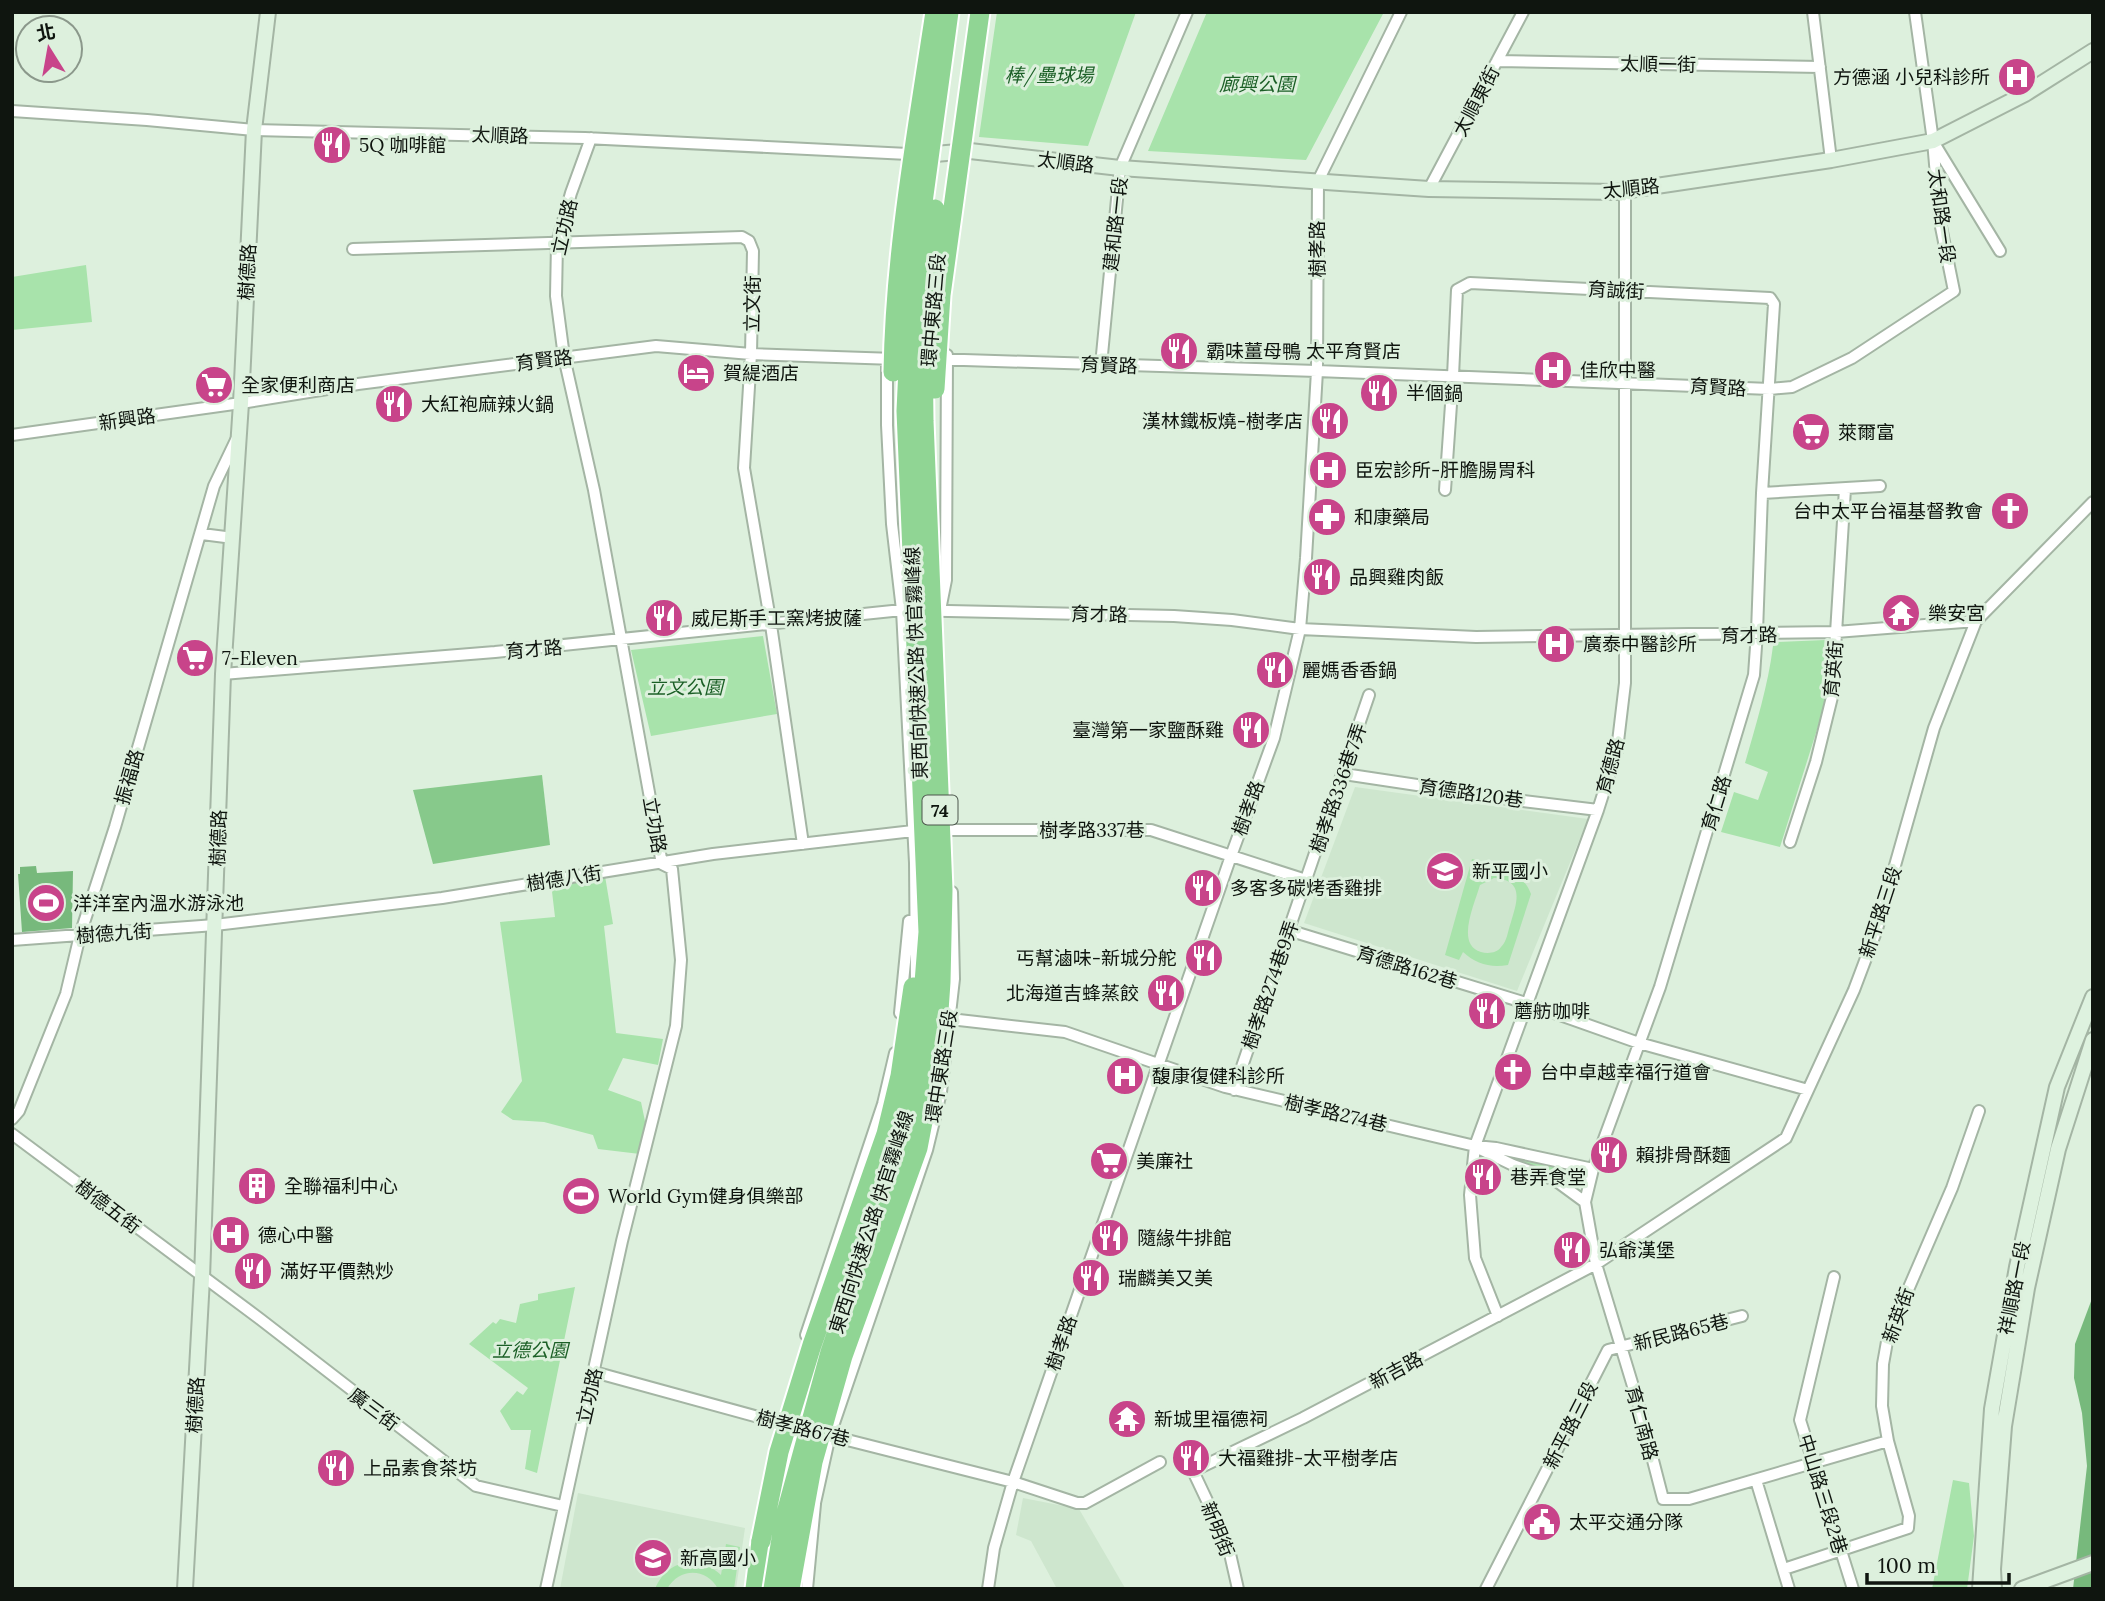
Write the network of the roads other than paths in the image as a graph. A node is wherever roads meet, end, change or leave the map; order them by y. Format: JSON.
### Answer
{"nodes":[{"id":1,"x":268,"y":12,"type":"edge"},
{"id":2,"x":928,"y":12,"type":"edge"},
{"id":3,"x":935,"y":12,"type":"edge"},
{"id":4,"x":941,"y":12,"type":"edge"},
{"id":5,"x":949,"y":12,"type":"edge"},
{"id":6,"x":960,"y":12,"type":"edge"},
{"id":7,"x":974,"y":12,"type":"edge"},
{"id":8,"x":980,"y":12,"type":"edge"},
{"id":9,"x":987,"y":12,"type":"edge"},
{"id":10,"x":1187,"y":12,"type":"edge"},
{"id":11,"x":1401,"y":12,"type":"edge"},
{"id":12,"x":1523,"y":12,"type":"edge"},
{"id":13,"x":1812,"y":12,"type":"edge"},
{"id":14,"x":1915,"y":12,"type":"edge"},
{"id":15,"x":2093,"y":51,"type":"edge"},
{"id":16,"x":1497,"y":61,"type":"junction"},
{"id":17,"x":1820,"y":67,"type":"junction"},
{"id":18,"x":12,"y":111,"type":"edge"},
{"id":19,"x":254,"y":130,"type":"junction"},
{"id":20,"x":591,"y":138,"type":"junction"},
{"id":21,"x":1933,"y":141,"type":"junction"},
{"id":22,"x":970,"y":151,"type":"junction"},
{"id":23,"x":953,"y":152,"type":"junction"},
{"id":24,"x":913,"y":155,"type":"junction"},
{"id":25,"x":1831,"y":160,"type":"junction"},
{"id":26,"x":1120,"y":168,"type":"junction"},
{"id":27,"x":1318,"y":181,"type":"junction"},
{"id":28,"x":1429,"y":189,"type":"junction"},
{"id":29,"x":1625,"y":191,"type":"junction"},
{"id":30,"x":557,"y":243,"type":"junction"},
{"id":31,"x":354,"y":249,"type":"dead end"},
{"id":32,"x":2000,"y":251,"type":"dead end"},
{"id":33,"x":1626,"y":290,"type":"junction"},
{"id":34,"x":1954,"y":291,"type":"joint"},
{"id":35,"x":751,"y":354,"type":"junction"},
{"id":36,"x":564,"y":357,"type":"junction"},
{"id":37,"x":887,"y":359,"type":"junction"},
{"id":38,"x":900,"y":359,"type":"junction"},
{"id":39,"x":928,"y":359,"type":"junction"},
{"id":40,"x":947,"y":359,"type":"junction"},
{"id":41,"x":1101,"y":365,"type":"junction"},
{"id":42,"x":1317,"y":370,"type":"junction"},
{"id":43,"x":1454,"y":376,"type":"junction"},
{"id":44,"x":1626,"y":382,"type":"junction"},
{"id":45,"x":1770,"y":389,"type":"junction"},
{"id":46,"x":241,"y":403,"type":"junction"},
{"id":47,"x":240,"y":432,"type":"junction"},
{"id":48,"x":12,"y":435,"type":"edge"},
{"id":49,"x":1880,"y":486,"type":"dead end"},
{"id":50,"x":1844,"y":489,"type":"junction"},
{"id":51,"x":1445,"y":490,"type":"dead end"},
{"id":52,"x":1762,"y":493,"type":"junction"},
{"id":53,"x":2093,"y":502,"type":"edge"},
{"id":54,"x":919,"y":519,"type":"junction"},
{"id":55,"x":202,"y":534,"type":"junction"},
{"id":56,"x":233,"y":538,"type":"junction"},
{"id":57,"x":902,"y":610,"type":"junction"},
{"id":58,"x":940,"y":610,"type":"junction"},
{"id":59,"x":1976,"y":621,"type":"junction"},
{"id":60,"x":771,"y":625,"type":"junction"},
{"id":61,"x":1300,"y":629,"type":"junction"},
{"id":62,"x":1836,"y":632,"type":"junction"},
{"id":63,"x":1756,"y":635,"type":"junction"},
{"id":64,"x":1625,"y":637,"type":"junction"},
{"id":65,"x":620,"y":641,"type":"junction"},
{"id":66,"x":223,"y":674,"type":"junction"},
{"id":67,"x":1370,"y":695,"type":"dead end"},
{"id":68,"x":1344,"y":774,"type":"junction"},
{"id":69,"x":1598,"y":810,"type":"junction"},
{"id":70,"x":949,"y":830,"type":"junction"},
{"id":71,"x":913,"y":831,"type":"junction"},
{"id":72,"x":1790,"y":842,"type":"dead end"},
{"id":73,"x":803,"y":844,"type":"junction"},
{"id":74,"x":1231,"y":856,"type":"junction"},
{"id":75,"x":915,"y":863,"type":"junction"},
{"id":76,"x":662,"y":864,"type":"junction"},
{"id":77,"x":1306,"y":880,"type":"junction"},
{"id":78,"x":215,"y":925,"type":"junction"},
{"id":79,"x":1289,"y":930,"type":"junction"},
{"id":80,"x":928,"y":932,"type":"junction"},
{"id":81,"x":80,"y":935,"type":"junction"},
{"id":82,"x":12,"y":940,"type":"edge"},
{"id":83,"x":2093,"y":997,"type":"edge"},
{"id":84,"x":1526,"y":1003,"type":"junction"},
{"id":85,"x":950,"y":1019,"type":"junction"},
{"id":86,"x":2093,"y":1040,"type":"edge"},
{"id":87,"x":1639,"y":1043,"type":"junction"},
{"id":88,"x":1158,"y":1065,"type":"junction"},
{"id":89,"x":1234,"y":1090,"type":"junction"},
{"id":90,"x":1808,"y":1090,"type":"junction"},
{"id":91,"x":1979,"y":1111,"type":"dead end"},
{"id":92,"x":12,"y":1119,"type":"edge"},
{"id":93,"x":12,"y":1134,"type":"edge"},
{"id":94,"x":1475,"y":1146,"type":"junction"},
{"id":95,"x":1593,"y":1169,"type":"junction"},
{"id":96,"x":1585,"y":1202,"type":"junction"},
{"id":97,"x":1596,"y":1264,"type":"junction"},
{"id":98,"x":1834,"y":1277,"type":"dead end"},
{"id":99,"x":202,"y":1278,"type":"junction"},
{"id":100,"x":1498,"y":1316,"type":"junction"},
{"id":101,"x":1742,"y":1316,"type":"dead end"},
{"id":102,"x":1620,"y":1348,"type":"junction"},
{"id":103,"x":594,"y":1372,"type":"junction"},
{"id":104,"x":780,"y":1423,"type":"junction"},
{"id":105,"x":795,"y":1427,"type":"junction"},
{"id":106,"x":830,"y":1435,"type":"junction"},
{"id":107,"x":1888,"y":1441,"type":"junction"},
{"id":108,"x":1160,"y":1462,"type":"dead end"},
{"id":109,"x":1809,"y":1465,"type":"junction"},
{"id":110,"x":1193,"y":1471,"type":"joint"},
{"id":111,"x":1756,"y":1480,"type":"junction"},
{"id":112,"x":1013,"y":1482,"type":"junction"},
{"id":113,"x":815,"y":1504,"type":"junction"},
{"id":114,"x":563,"y":1506,"type":"junction"},
{"id":115,"x":1840,"y":1550,"type":"junction"},
{"id":116,"x":2093,"y":1563,"type":"edge"},
{"id":117,"x":1784,"y":1569,"type":"junction"},
{"id":118,"x":185,"y":1589,"type":"edge"},
{"id":119,"x":546,"y":1589,"type":"edge"},
{"id":120,"x":746,"y":1589,"type":"edge"},
{"id":121,"x":755,"y":1589,"type":"edge"},
{"id":122,"x":763,"y":1589,"type":"edge"},
{"id":123,"x":773,"y":1589,"type":"edge"},
{"id":124,"x":790,"y":1589,"type":"edge"},
{"id":125,"x":800,"y":1589,"type":"edge"},
{"id":126,"x":807,"y":1589,"type":"edge"},
{"id":127,"x":988,"y":1589,"type":"edge"},
{"id":128,"x":1238,"y":1589,"type":"edge"},
{"id":129,"x":1486,"y":1589,"type":"edge"},
{"id":130,"x":1789,"y":1589,"type":"edge"},
{"id":131,"x":1853,"y":1589,"type":"edge"},
{"id":132,"x":1980,"y":1589,"type":"edge"},
{"id":133,"x":1994,"y":1589,"type":"edge"},
{"id":134,"x":2022,"y":1589,"type":"edge"}],
"edges":[{"from":1,"to":19,"type":"street","name":"樹德路"},
{"from":2,"to":24,"type":"street","name":"環中東路三段"},
{"from":3,"to":54,"type":"highway","bridge":true},
{"from":4,"to":24,"type":"street","name":"環中東路三段"},
{"from":5,"to":54,"type":"highway","name":"東西向快速公路 快官霧峰線","number":"74","bridge":true},
{"from":6,"to":54,"type":"highway","name":"東西向快速公路 快官霧峰線","number":"74","bridge":true},
{"from":7,"to":23,"type":"street","name":"環中東路三段"},
{"from":8,"to":54,"type":"highway","bridge":true},
{"from":9,"to":22,"type":"street","name":"環中東路三段"},
{"from":10,"to":26,"type":"street","name":"建和路一段"},
{"from":11,"to":27,"type":"street","name":"樹孝路"},
{"from":12,"to":16,"type":"street","name":"太順東街"},
{"from":13,"to":17,"type":"street"},
{"from":14,"to":21,"type":"street","name":"太和路一段"},
{"from":15,"to":21,"type":"street","name":"太順路"},
{"from":16,"to":17,"type":"street","name":"太順一街"},
{"from":16,"to":28,"type":"street","name":"太順東街"},
{"from":17,"to":25,"type":"street"},
{"from":18,"to":19,"type":"street","name":"太順路"},
{"from":19,"to":20,"type":"street","name":"太順路"},
{"from":19,"to":46,"type":"street","name":"樹德路"},
{"from":20,"to":24,"type":"street","name":"太順路"},
{"from":20,"to":30,"type":"street","name":"立功路"},
{"from":21,"to":25,"type":"street","name":"太順路"},
{"from":21,"to":32,"type":"street","name":"太和路一段"},
{"from":21,"to":34,"type":"street","name":"太和路一段"},
{"from":22,"to":23,"type":"street","name":"太順路"},
{"from":22,"to":26,"type":"street","name":"太順路"},
{"from":22,"to":40,"type":"street","name":"環中東路三段"},
{"from":23,"to":24,"type":"street","name":"太順路"},
{"from":23,"to":39,"type":"street","name":"環中東路三段"},
{"from":24,"to":37,"type":"street","name":"環中東路三段"},
{"from":24,"to":38,"type":"street","name":"環中東路三段"},
{"from":25,"to":29,"type":"street","name":"太順路"},
{"from":26,"to":27,"type":"street","name":"太順路"},
{"from":26,"to":41,"type":"street","name":"建和路一段"},
{"from":27,"to":28,"type":"street","name":"太順路"},
{"from":27,"to":42,"type":"street","name":"樹孝路"},
{"from":28,"to":29,"type":"street","name":"太順路"},
{"from":29,"to":33,"type":"street","name":"育德路"},
{"from":30,"to":31,"type":"street","name":"立文街"},
{"from":30,"to":35,"type":"street","name":"立文街"},
{"from":30,"to":36,"type":"street","name":"立功路"},
{"from":33,"to":43,"type":"street","name":"育誠街"},
{"from":33,"to":44,"type":"street","name":"育德路"},
{"from":33,"to":45,"type":"street","name":"育誠街"},
{"from":34,"to":45,"type":"street","name":"育賢路"},
{"from":35,"to":36,"type":"street","name":"育賢路"},
{"from":35,"to":37,"type":"street","name":"育賢路"},
{"from":35,"to":60,"type":"street","name":"立文街"},
{"from":36,"to":46,"type":"street","name":"育賢路"},
{"from":36,"to":65,"type":"street","name":"立功路"},
{"from":37,"to":38,"type":"street","name":"育賢路"},
{"from":37,"to":57,"type":"street","name":"環中東路三段"},
{"from":38,"to":39,"type":"street","name":"育賢路"},
{"from":38,"to":57,"type":"street","name":"環中東路三段"},
{"from":39,"to":40,"type":"street","name":"育賢路"},
{"from":39,"to":58,"type":"street","name":"環中東路三段"},
{"from":40,"to":41,"type":"street","name":"育賢路"},
{"from":40,"to":58,"type":"street","name":"環中東路三段"},
{"from":41,"to":42,"type":"street","name":"育賢路"},
{"from":42,"to":43,"type":"street","name":"育賢路"},
{"from":42,"to":61,"type":"street","name":"樹孝路"},
{"from":43,"to":44,"type":"street","name":"育賢路"},
{"from":43,"to":51,"type":"street"},
{"from":44,"to":45,"type":"street","name":"育賢路"},
{"from":44,"to":64,"type":"street","name":"育德路"},
{"from":45,"to":52,"type":"street","name":"育仁路"},
{"from":46,"to":47,"type":"street","name":"樹德路"},
{"from":46,"to":48,"type":"street","name":"新興路"},
{"from":47,"to":55,"type":"street","name":"振福路"},
{"from":47,"to":56,"type":"street","name":"樹德路"},
{"from":49,"to":50,"type":"street"},
{"from":50,"to":52,"type":"street"},
{"from":50,"to":62,"type":"street","name":"育英街"},
{"from":52,"to":63,"type":"street","name":"育仁路"},
{"from":53,"to":59,"type":"street","name":"新平路三段"},
{"from":54,"to":80,"type":"highway","name":"東西向快速公路 快官霧峰線","number":"74","bridge":true},
{"from":54,"to":124,"type":"highway","name":"東西向快速公路 快官霧峰線","number":"74","bridge":true},
{"from":55,"to":56,"type":"street"},
{"from":55,"to":81,"type":"street","name":"振福路"},
{"from":56,"to":66,"type":"street","name":"樹德路"},
{"from":57,"to":58,"type":"street","name":"育才路"},
{"from":57,"to":60,"type":"street","name":"育才路"},
{"from":57,"to":71,"type":"street","name":"環中東路三段"},
{"from":58,"to":61,"type":"street","name":"育才路"},
{"from":58,"to":70,"type":"street","name":"環中東路三段"},
{"from":59,"to":62,"type":"street","name":"育才路"},
{"from":59,"to":90,"type":"street","name":"新平路三段"},
{"from":60,"to":65,"type":"street","name":"育才路"},
{"from":60,"to":73,"type":"street","name":"立文街"},
{"from":61,"to":64,"type":"street","name":"育才路"},
{"from":61,"to":74,"type":"street","name":"樹孝路"},
{"from":62,"to":63,"type":"street","name":"育才路"},
{"from":62,"to":72,"type":"street","name":"育英街"},
{"from":63,"to":64,"type":"street","name":"育才路"},
{"from":63,"to":87,"type":"street","name":"育仁路"},
{"from":64,"to":69,"type":"street","name":"育德路"},
{"from":65,"to":66,"type":"street","name":"育才路"},
{"from":65,"to":76,"type":"street","name":"立功路"},
{"from":66,"to":78,"type":"street","name":"樹德路"},
{"from":67,"to":68,"type":"street","name":"樹孝路336巷7弄"},
{"from":68,"to":69,"type":"street","name":"育德路120巷"},
{"from":68,"to":77,"type":"street","name":"樹孝路336巷7弄"},
{"from":69,"to":84,"type":"street","name":"育德路"},
{"from":70,"to":74,"type":"street","name":"樹孝路337巷"},
{"from":70,"to":85,"type":"street","name":"環中東路三段"},
{"from":71,"to":73,"type":"street","name":"樹德八街"},
{"from":71,"to":75,"type":"street","name":"環中東路三段"},
{"from":73,"to":76,"type":"street","name":"樹德八街"},
{"from":74,"to":77,"type":"street","name":"樹孝路337巷"},
{"from":74,"to":88,"type":"street","name":"樹孝路"},
{"from":75,"to":104,"type":"street","name":"環中東路三段"},
{"from":75,"to":105,"type":"street","name":"環中東路三段"},
{"from":76,"to":78,"type":"street","name":"樹德八街"},
{"from":76,"to":103,"type":"street","name":"立功路"},
{"from":77,"to":79,"type":"street","name":"樹孝路274巷9弄"},
{"from":78,"to":81,"type":"street","name":"樹德九街"},
{"from":78,"to":99,"type":"street","name":"樹德路"},
{"from":79,"to":84,"type":"street","name":"育德路162巷"},
{"from":79,"to":89,"type":"street","name":"樹孝路274巷9弄"},
{"from":80,"to":121,"type":"highway","number":"74","bridge":true},
{"from":80,"to":123,"type":"highway","name":"東西向快速公路 快官霧峰線","number":"74","bridge":true},
{"from":81,"to":82,"type":"street","name":"樹德九街"},
{"from":81,"to":92,"type":"street","name":"振福路"},
{"from":83,"to":132,"type":"street","name":"祥順路一段"},
{"from":84,"to":87,"type":"street","name":"育德路162巷"},
{"from":84,"to":94,"type":"street","name":"育德路"},
{"from":85,"to":88,"type":"street","name":"樹孝路274巷"},
{"from":85,"to":106,"type":"street","name":"環中東路三段"},
{"from":86,"to":133,"type":"street","name":"祥順路一段"},
{"from":87,"to":90,"type":"street","name":"育德路162巷"},
{"from":87,"to":95,"type":"street","name":"育仁路"},
{"from":88,"to":89,"type":"street","name":"樹孝路274巷"},
{"from":88,"to":112,"type":"street","name":"樹孝路"},
{"from":89,"to":94,"type":"street","name":"樹孝路274巷"},
{"from":90,"to":97,"type":"street","name":"新平路三段"},
{"from":91,"to":107,"type":"street","name":"新英街"},
{"from":93,"to":99,"type":"street","name":"樹德五街"},
{"from":94,"to":95,"type":"street"},
{"from":94,"to":96,"type":"street"},
{"from":94,"to":100,"type":"street","name":"育德路"},
{"from":95,"to":96,"type":"street","name":"育仁路"},
{"from":96,"to":97,"type":"street"},
{"from":97,"to":100,"type":"street","name":"新吉路"},
{"from":97,"to":102,"type":"street"},
{"from":98,"to":109,"type":"street","name":"中山路三段2巷"},
{"from":99,"to":114,"type":"street","name":"廣三街"},
{"from":99,"to":118,"type":"street","name":"樹德路"},
{"from":100,"to":110,"type":"street","name":"新吉路"},
{"from":101,"to":102,"type":"street","name":"新民路65巷"},
{"from":102,"to":111,"type":"street","name":"育仁南路"},
{"from":102,"to":129,"type":"street","name":"新平路三段"},
{"from":103,"to":104,"type":"street","name":"樹孝路67巷"},
{"from":103,"to":114,"type":"street","name":"立功路"},
{"from":104,"to":105,"type":"street","name":"樹孝路67巷"},
{"from":104,"to":120,"type":"street","name":"環中東路三段"},
{"from":105,"to":106,"type":"street","name":"樹孝路67巷"},
{"from":105,"to":122,"type":"street","name":"環中東路三段"},
{"from":106,"to":112,"type":"street","name":"樹孝路67巷"},
{"from":106,"to":113,"type":"street","name":"環中東路三段"},
{"from":107,"to":109,"type":"street"},
{"from":107,"to":115,"type":"street","name":"新英街"},
{"from":108,"to":112,"type":"street"},
{"from":109,"to":111,"type":"street"},
{"from":109,"to":115,"type":"street","name":"中山路三段2巷"},
{"from":110,"to":128,"type":"street","name":"新明街"},
{"from":111,"to":117,"type":"street"},
{"from":112,"to":127,"type":"street","name":"樹孝路"},
{"from":113,"to":125,"type":"street","name":"環中東路三段"},
{"from":113,"to":126,"type":"street","name":"環中東路三段"},
{"from":114,"to":119,"type":"street","name":"立功路"},
{"from":115,"to":117,"type":"street"},
{"from":115,"to":131,"type":"street","name":"中山路三段2巷"},
{"from":116,"to":134,"type":"street"},
{"from":117,"to":130,"type":"street"}]}
